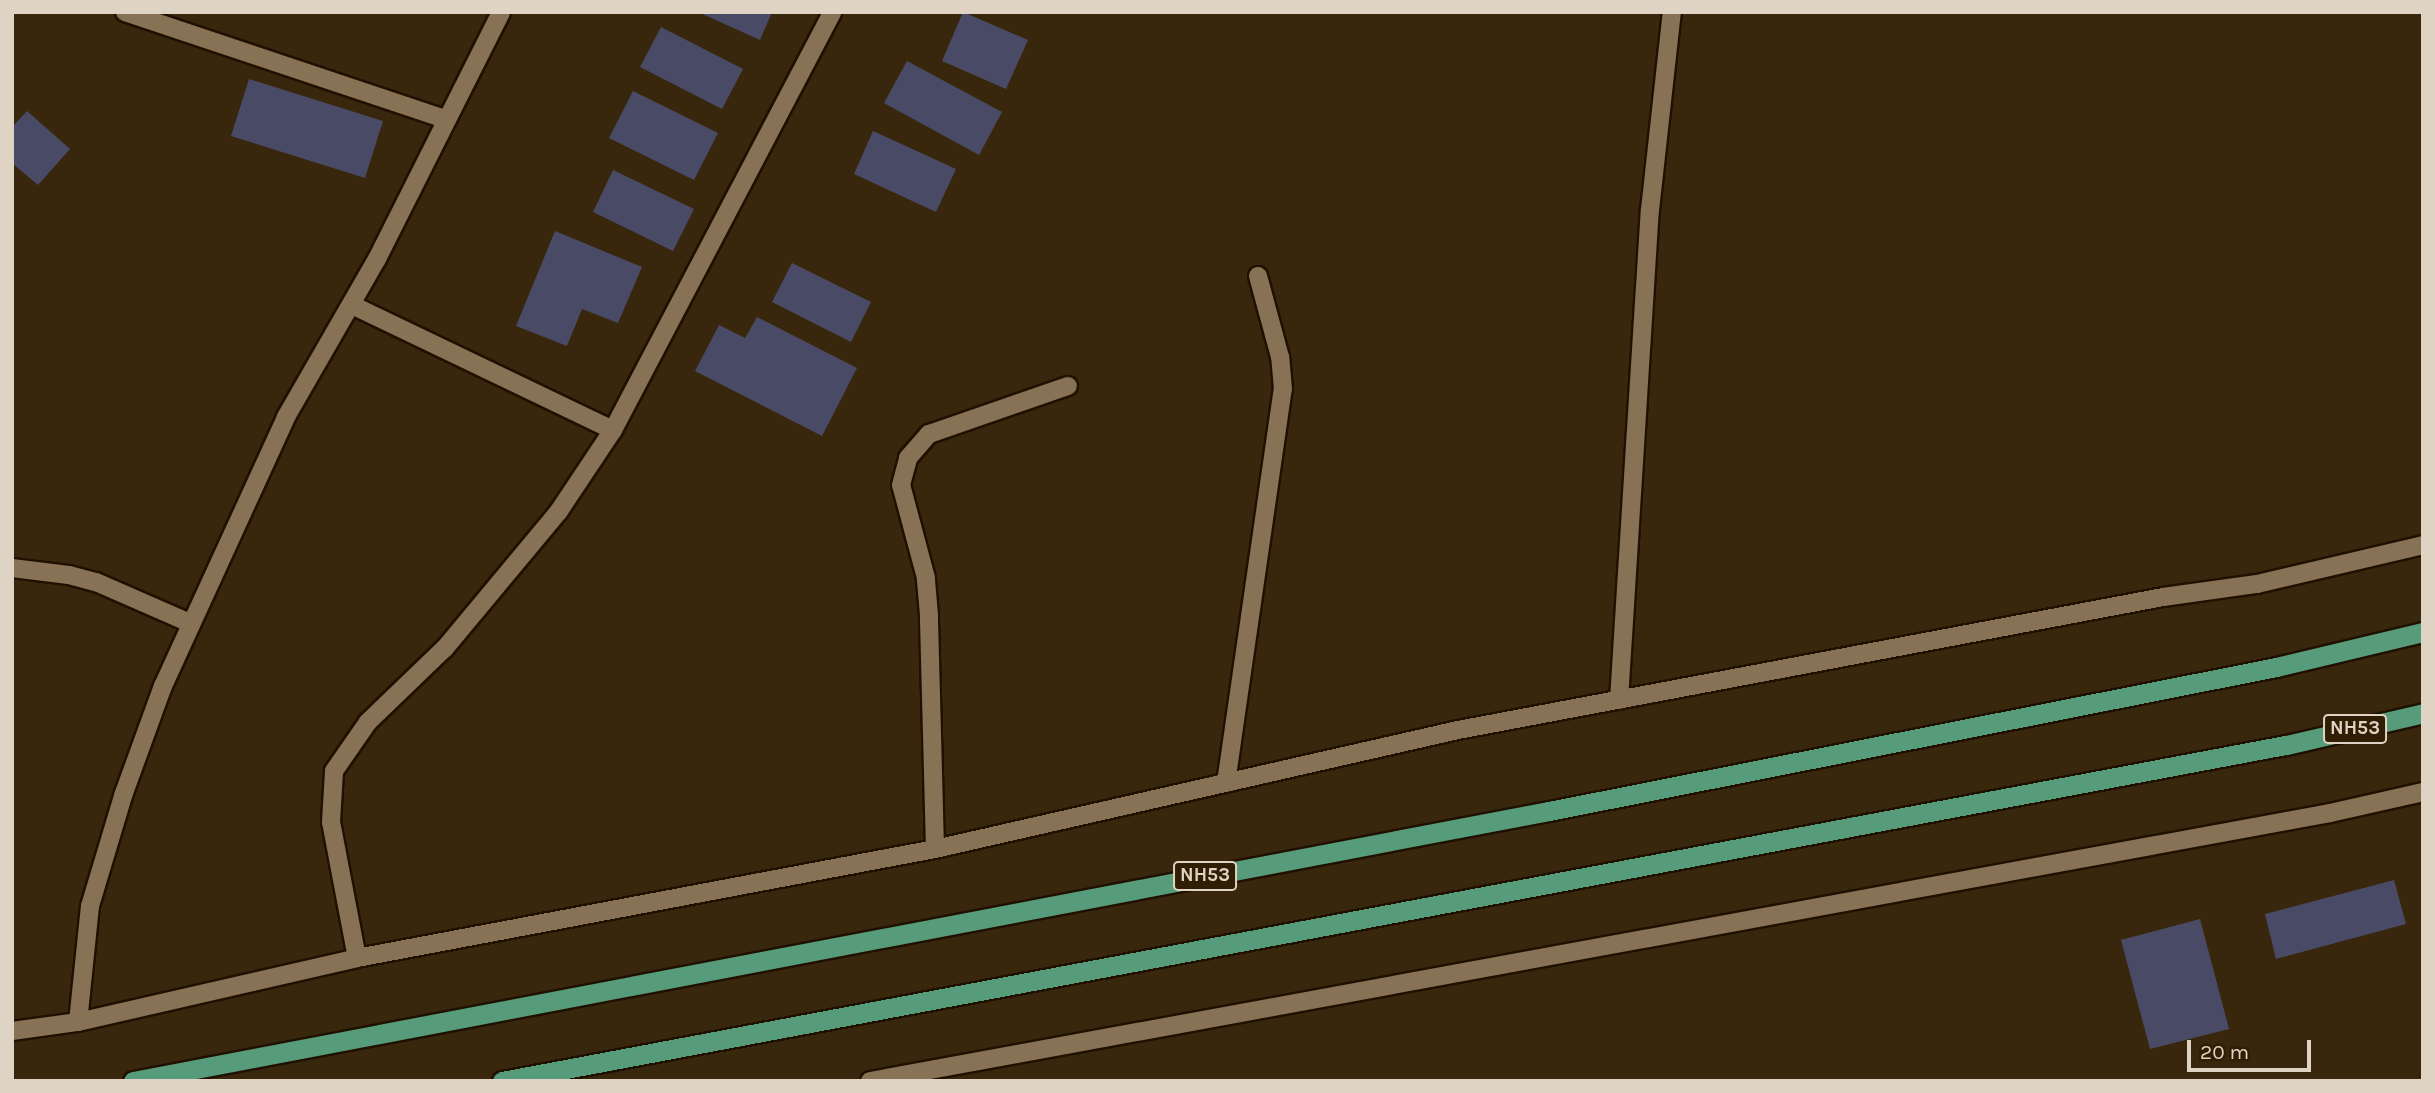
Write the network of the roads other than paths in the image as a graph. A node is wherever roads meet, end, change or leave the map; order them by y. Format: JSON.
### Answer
{"nodes":[{"id":1,"x":125,"y":12,"type":"edge"},
{"id":2,"x":501,"y":12,"type":"edge"},
{"id":3,"x":832,"y":12,"type":"edge"},
{"id":4,"x":1672,"y":12,"type":"edge"},
{"id":5,"x":445,"y":120,"type":"junction"},
{"id":6,"x":1258,"y":276,"type":"dead end"},
{"id":7,"x":352,"y":305,"type":"junction"},
{"id":8,"x":1068,"y":386,"type":"dead end"},
{"id":9,"x":613,"y":430,"type":"junction"},
{"id":10,"x":2423,"y":545,"type":"edge"},
{"id":11,"x":12,"y":568,"type":"edge"},
{"id":12,"x":190,"y":623,"type":"junction"},
{"id":13,"x":2414,"y":634,"type":"edge"},
{"id":14,"x":1619,"y":700,"type":"junction"},
{"id":15,"x":2423,"y":713,"type":"edge"},
{"id":16,"x":1226,"y":783,"type":"junction"},
{"id":17,"x":2422,"y":792,"type":"edge"},
{"id":18,"x":935,"y":849,"type":"junction"},
{"id":19,"x":358,"y":958,"type":"junction"},
{"id":20,"x":78,"y":1022,"type":"junction"},
{"id":21,"x":12,"y":1031,"type":"edge"},
{"id":22,"x":876,"y":1080,"type":"edge"},
{"id":23,"x":133,"y":1081,"type":"edge"},
{"id":24,"x":502,"y":1081,"type":"edge"}],
"edges":[{"from":1,"to":5,"type":"street"},
{"from":2,"to":5,"type":"street"},
{"from":3,"to":9,"type":"street"},
{"from":4,"to":14,"type":"street"},
{"from":5,"to":7,"type":"street"},
{"from":6,"to":16,"type":"street"},
{"from":7,"to":9,"type":"street"},
{"from":7,"to":12,"type":"street"},
{"from":8,"to":18,"type":"street"},
{"from":9,"to":19,"type":"street"},
{"from":10,"to":14,"type":"street"},
{"from":11,"to":12,"type":"street"},
{"from":12,"to":20,"type":"street"},
{"from":13,"to":23,"type":"highway","number":"NH53"},
{"from":14,"to":16,"type":"street"},
{"from":15,"to":24,"type":"highway","number":"NH53"},
{"from":16,"to":18,"type":"street"},
{"from":17,"to":22,"type":"street"},
{"from":18,"to":19,"type":"street"},
{"from":19,"to":20,"type":"street"},
{"from":20,"to":21,"type":"street"}]}
